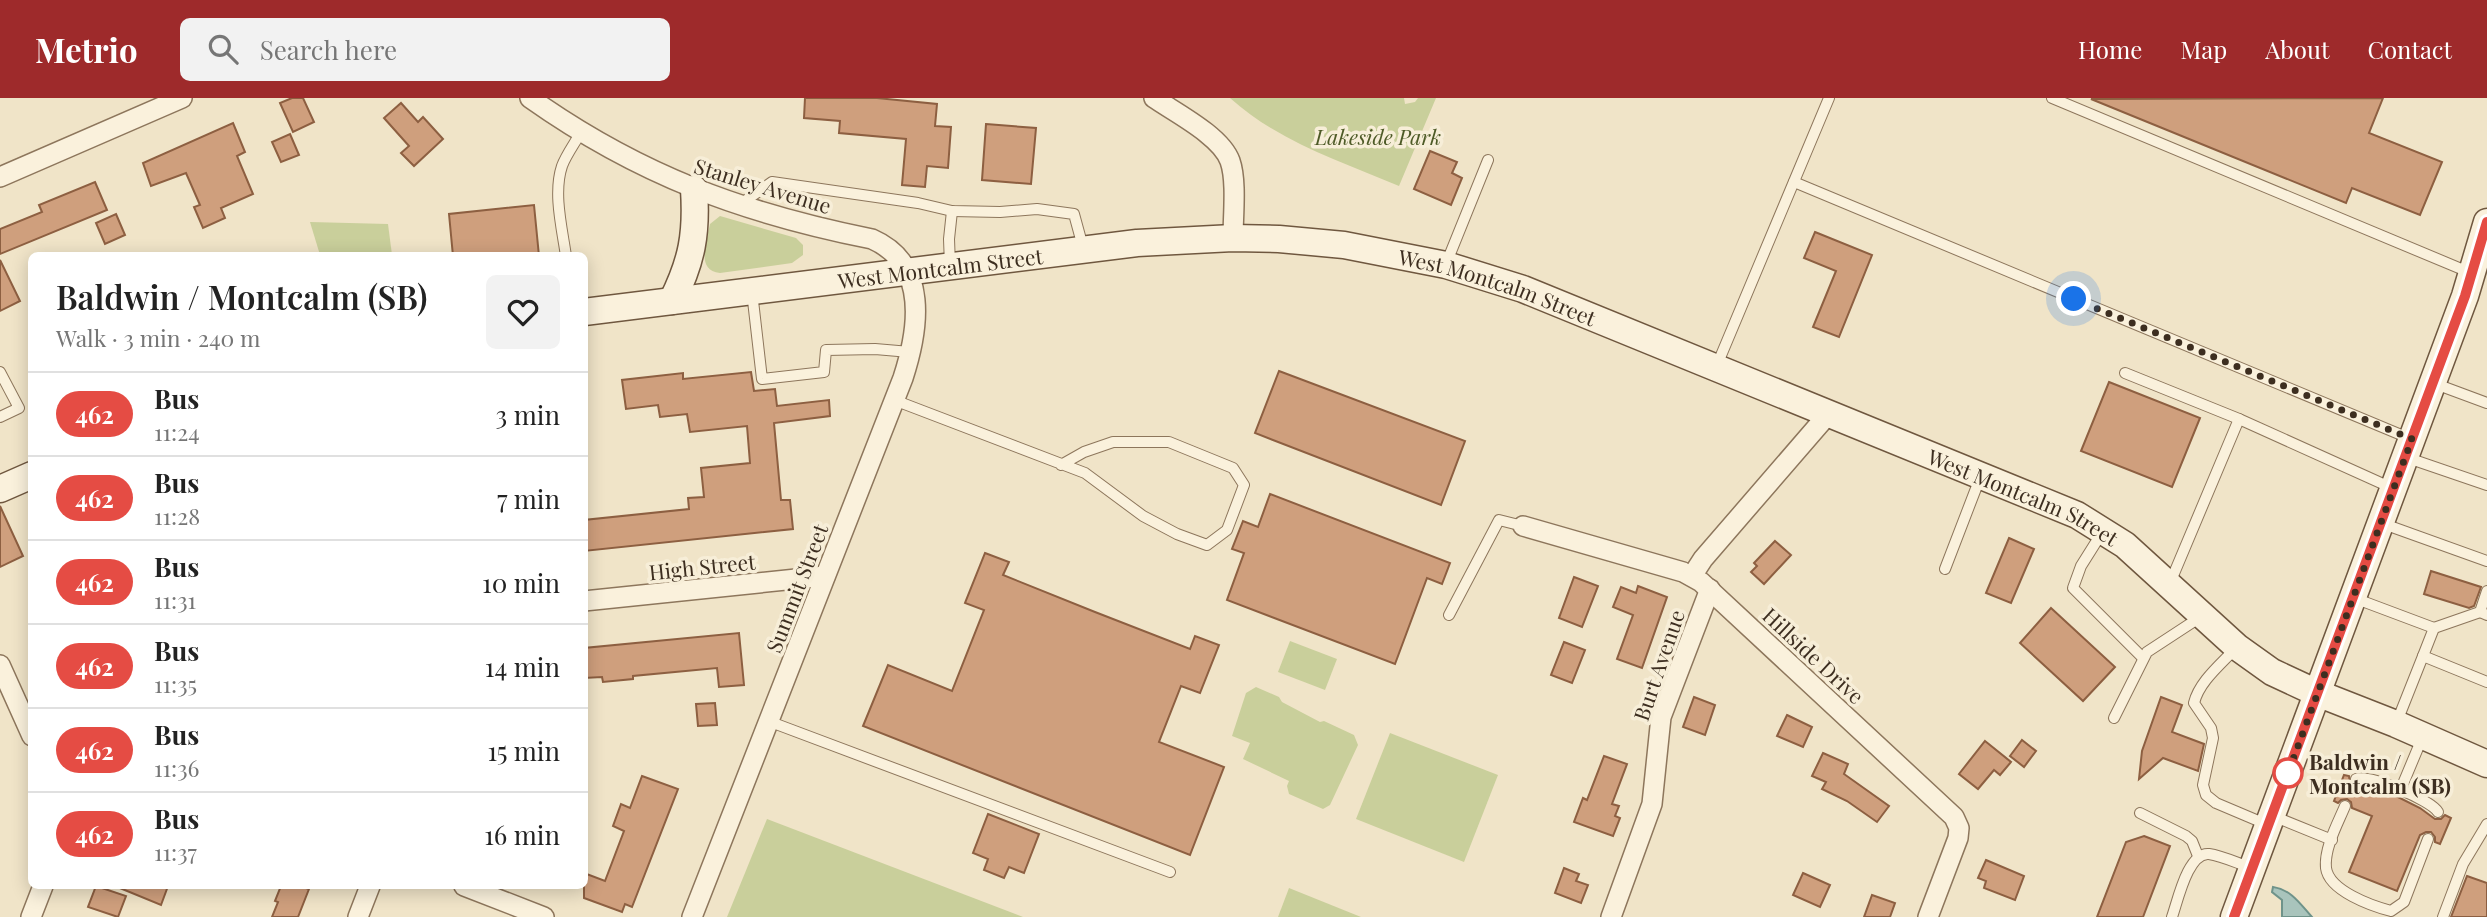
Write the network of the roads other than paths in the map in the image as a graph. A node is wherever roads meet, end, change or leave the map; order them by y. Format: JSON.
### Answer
{"nodes":[{"id":1,"x":182,"y":98,"type":"edge"},
{"id":2,"x":530,"y":98,"type":"edge"},
{"id":3,"x":1154,"y":98,"type":"edge"},
{"id":4,"x":1829,"y":98,"type":"edge"},
{"id":5,"x":2052,"y":98,"type":"edge"},
{"id":6,"x":580,"y":132,"type":"junction"},
{"id":7,"x":1488,"y":160,"type":"dead end"},
{"id":8,"x":0,"y":177,"type":"edge"},
{"id":9,"x":1794,"y":182,"type":"junction"},
{"id":10,"x":694,"y":189,"type":"junction"},
{"id":11,"x":738,"y":206,"type":"junction"},
{"id":12,"x":952,"y":211,"type":"junction"},
{"id":13,"x":2487,"y":222,"type":"edge"},
{"id":14,"x":1233,"y":238,"type":"junction"},
{"id":15,"x":1084,"y":248,"type":"junction"},
{"id":16,"x":565,"y":252,"type":"edge"},
{"id":17,"x":950,"y":265,"type":"junction"},
{"id":18,"x":1446,"y":265,"type":"junction"},
{"id":19,"x":908,"y":271,"type":"junction"},
{"id":20,"x":2472,"y":274,"type":"junction"},
{"id":21,"x":751,"y":291,"type":"junction"},
{"id":22,"x":672,"y":301,"type":"junction"},
{"id":23,"x":588,"y":312,"type":"edge"},
{"id":24,"x":910,"y":352,"type":"junction"},
{"id":25,"x":1717,"y":366,"type":"junction"},
{"id":26,"x":0,"y":372,"type":"edge"},
{"id":27,"x":2125,"y":373,"type":"dead end"},
{"id":28,"x":2432,"y":383,"type":"junction"},
{"id":29,"x":894,"y":400,"type":"junction"},
{"id":30,"x":2487,"y":403,"type":"edge"},
{"id":31,"x":1830,"y":412,"type":"junction"},
{"id":32,"x":0,"y":417,"type":"edge"},
{"id":33,"x":2239,"y":419,"type":"junction"},
{"id":34,"x":2409,"y":448,"type":"junction"},
{"id":35,"x":1061,"y":465,"type":"junction"},
{"id":36,"x":1982,"y":474,"type":"junction"},
{"id":37,"x":28,"y":477,"type":"edge"},
{"id":38,"x":2487,"y":485,"type":"edge"},
{"id":39,"x":0,"y":489,"type":"edge"},
{"id":40,"x":2393,"y":489,"type":"junction"},
{"id":41,"x":2381,"y":523,"type":"junction"},
{"id":42,"x":1523,"y":527,"type":"joint"},
{"id":43,"x":2103,"y":530,"type":"junction"},
{"id":44,"x":2487,"y":561,"type":"edge"},
{"id":45,"x":1945,"y":569,"type":"dead end"},
{"id":46,"x":825,"y":576,"type":"junction"},
{"id":47,"x":1692,"y":576,"type":"junction"},
{"id":48,"x":2169,"y":584,"type":"junction"},
{"id":49,"x":1710,"y":589,"type":"junction"},
{"id":50,"x":2487,"y":591,"type":"edge"},
{"id":51,"x":2353,"y":598,"type":"junction"},
{"id":52,"x":588,"y":601,"type":"edge"},
{"id":53,"x":2483,"y":613,"type":"edge"},
{"id":54,"x":1449,"y":615,"type":"dead end"},
{"id":55,"x":2202,"y":616,"type":"junction"},
{"id":56,"x":2434,"y":628,"type":"junction"},
{"id":57,"x":2237,"y":647,"type":"junction"},
{"id":58,"x":2423,"y":656,"type":"junction"},
{"id":59,"x":2143,"y":658,"type":"junction"},
{"id":60,"x":0,"y":665,"type":"edge"},
{"id":61,"x":2487,"y":682,"type":"edge"},
{"id":62,"x":2318,"y":693,"type":"junction"},
{"id":63,"x":2114,"y":718,"type":"dead end"},
{"id":64,"x":768,"y":721,"type":"junction"},
{"id":65,"x":2396,"y":724,"type":"junction"},
{"id":66,"x":28,"y":727,"type":"edge"},
{"id":67,"x":2424,"y":736,"type":"junction"},
{"id":68,"x":2487,"y":764,"type":"edge"},
{"id":69,"x":2356,"y":779,"type":"dead end"},
{"id":70,"x":2400,"y":791,"type":"junction"},
{"id":71,"x":2345,"y":806,"type":"dead end"},
{"id":72,"x":2438,"y":812,"type":"dead end"},
{"id":73,"x":2140,"y":813,"type":"dead end"},
{"id":74,"x":2270,"y":821,"type":"junction"},
{"id":75,"x":2487,"y":824,"type":"edge"},
{"id":76,"x":2428,"y":839,"type":"dead end"},
{"id":77,"x":2332,"y":840,"type":"junction"},
{"id":78,"x":2198,"y":856,"type":"junction"},
{"id":79,"x":2252,"y":868,"type":"junction"},
{"id":80,"x":1171,"y":872,"type":"dead end"},
{"id":81,"x":42,"y":889,"type":"edge"},
{"id":82,"x":369,"y":889,"type":"edge"},
{"id":83,"x":472,"y":889,"type":"edge"},
{"id":84,"x":31,"y":917,"type":"edge"},
{"id":85,"x":358,"y":917,"type":"edge"},
{"id":86,"x":544,"y":917,"type":"edge"},
{"id":87,"x":692,"y":917,"type":"edge"},
{"id":88,"x":1611,"y":917,"type":"edge"},
{"id":89,"x":1928,"y":917,"type":"edge"},
{"id":90,"x":2172,"y":917,"type":"edge"},
{"id":91,"x":2234,"y":917,"type":"edge"},
{"id":92,"x":2443,"y":917,"type":"edge"}],
"edges":[{"from":1,"to":8,"type":"street"},
{"from":2,"to":6,"type":"street","name":"Stanley Avenue"},
{"from":3,"to":14,"type":"street"},
{"from":4,"to":9,"type":"lane"},
{"from":5,"to":20,"type":"lane"},
{"from":6,"to":10,"type":"street","name":"Stanley Avenue"},
{"from":6,"to":16,"type":"lane"},
{"from":7,"to":18,"type":"lane"},
{"from":9,"to":25,"type":"lane"},
{"from":9,"to":34,"type":"lane"},
{"from":10,"to":11,"type":"street","name":"Stanley Avenue"},
{"from":10,"to":22,"type":"main road"},
{"from":11,"to":12,"type":"lane"},
{"from":11,"to":19,"type":"street","name":"Stanley Avenue"},
{"from":12,"to":15,"type":"lane"},
{"from":12,"to":17,"type":"lane"},
{"from":13,"to":20,"type":"main road"},
{"from":14,"to":15,"type":"main road","name":"West Montcalm Street"},
{"from":14,"to":18,"type":"main road","name":"West Montcalm Street"},
{"from":15,"to":17,"type":"main road","name":"West Montcalm Street"},
{"from":17,"to":19,"type":"main road","name":"West Montcalm Street"},
{"from":18,"to":25,"type":"main road","name":"West Montcalm Street"},
{"from":19,"to":21,"type":"main road","name":"West Montcalm Street"},
{"from":19,"to":24,"type":"street","name":"Summit Street"},
{"from":20,"to":28,"type":"main road"},
{"from":21,"to":22,"type":"main road","name":"West Montcalm Street"},
{"from":21,"to":24,"type":"lane"},
{"from":22,"to":23,"type":"main road","name":"West Montcalm Street"},
{"from":24,"to":29,"type":"street","name":"Summit Street"},
{"from":25,"to":31,"type":"main road","name":"West Montcalm Street"},
{"from":26,"to":32,"type":"lane"},
{"from":27,"to":33,"type":"lane"},
{"from":28,"to":30,"type":"lane"},
{"from":28,"to":34,"type":"main road"},
{"from":29,"to":35,"type":"lane"},
{"from":29,"to":46,"type":"street","name":"Summit Street"},
{"from":31,"to":36,"type":"main road","name":"West Montcalm Street"},
{"from":31,"to":47,"type":"street"},
{"from":33,"to":40,"type":"lane"},
{"from":33,"to":48,"type":"lane"},
{"from":34,"to":38,"type":"lane"},
{"from":34,"to":40,"type":"main road"},
{"from":35,"to":35,"type":"lane"},
{"from":36,"to":43,"type":"main road","name":"West Montcalm Street"},
{"from":36,"to":45,"type":"lane"},
{"from":37,"to":39,"type":"main road"},
{"from":40,"to":41,"type":"main road"},
{"from":41,"to":44,"type":"lane"},
{"from":41,"to":51,"type":"main road"},
{"from":42,"to":47,"type":"street","name":"Hillside Drive"},
{"from":42,"to":54,"type":"lane"},
{"from":43,"to":48,"type":"main road","name":"West Montcalm Street"},
{"from":43,"to":59,"type":"lane"},
{"from":46,"to":52,"type":"street","name":"High Street"},
{"from":46,"to":64,"type":"street","name":"Summit Street"},
{"from":47,"to":49,"type":"street","name":"Hillside Drive"},
{"from":48,"to":55,"type":"main road","name":"West Montcalm Street"},
{"from":49,"to":88,"type":"street","name":"Burt Avenue"},
{"from":49,"to":89,"type":"street","name":"Hillside Drive"},
{"from":50,"to":53,"type":"lane"},
{"from":51,"to":56,"type":"lane"},
{"from":51,"to":62,"type":"main road"},
{"from":53,"to":56,"type":"lane"},
{"from":55,"to":57,"type":"main road","name":"West Montcalm Street"},
{"from":55,"to":59,"type":"lane"},
{"from":56,"to":58,"type":"lane"},
{"from":57,"to":62,"type":"main road","name":"West Montcalm Street"},
{"from":57,"to":74,"type":"lane"},
{"from":58,"to":61,"type":"lane"},
{"from":58,"to":65,"type":"lane"},
{"from":59,"to":63,"type":"lane"},
{"from":60,"to":66,"type":"street"},
{"from":62,"to":65,"type":"main road","name":"West Montcalm Street"},
{"from":62,"to":74,"type":"main road"},
{"from":64,"to":80,"type":"lane"},
{"from":64,"to":87,"type":"street","name":"Summit Street"},
{"from":65,"to":67,"type":"main road","name":"West Montcalm Street"},
{"from":67,"to":68,"type":"main road","name":"West Montcalm Street"},
{"from":67,"to":70,"type":"lane"},
{"from":69,"to":70,"type":"lane"},
{"from":70,"to":72,"type":"lane"},
{"from":71,"to":77,"type":"lane"},
{"from":73,"to":78,"type":"lane"},
{"from":74,"to":77,"type":"lane"},
{"from":74,"to":79,"type":"main road"},
{"from":75,"to":92,"type":"lane"},
{"from":76,"to":77,"type":"lane"},
{"from":78,"to":79,"type":"lane"},
{"from":78,"to":90,"type":"lane"},
{"from":79,"to":91,"type":"main road"},
{"from":81,"to":84,"type":"street"},
{"from":82,"to":85,"type":"street"},
{"from":83,"to":86,"type":"street"}]}
